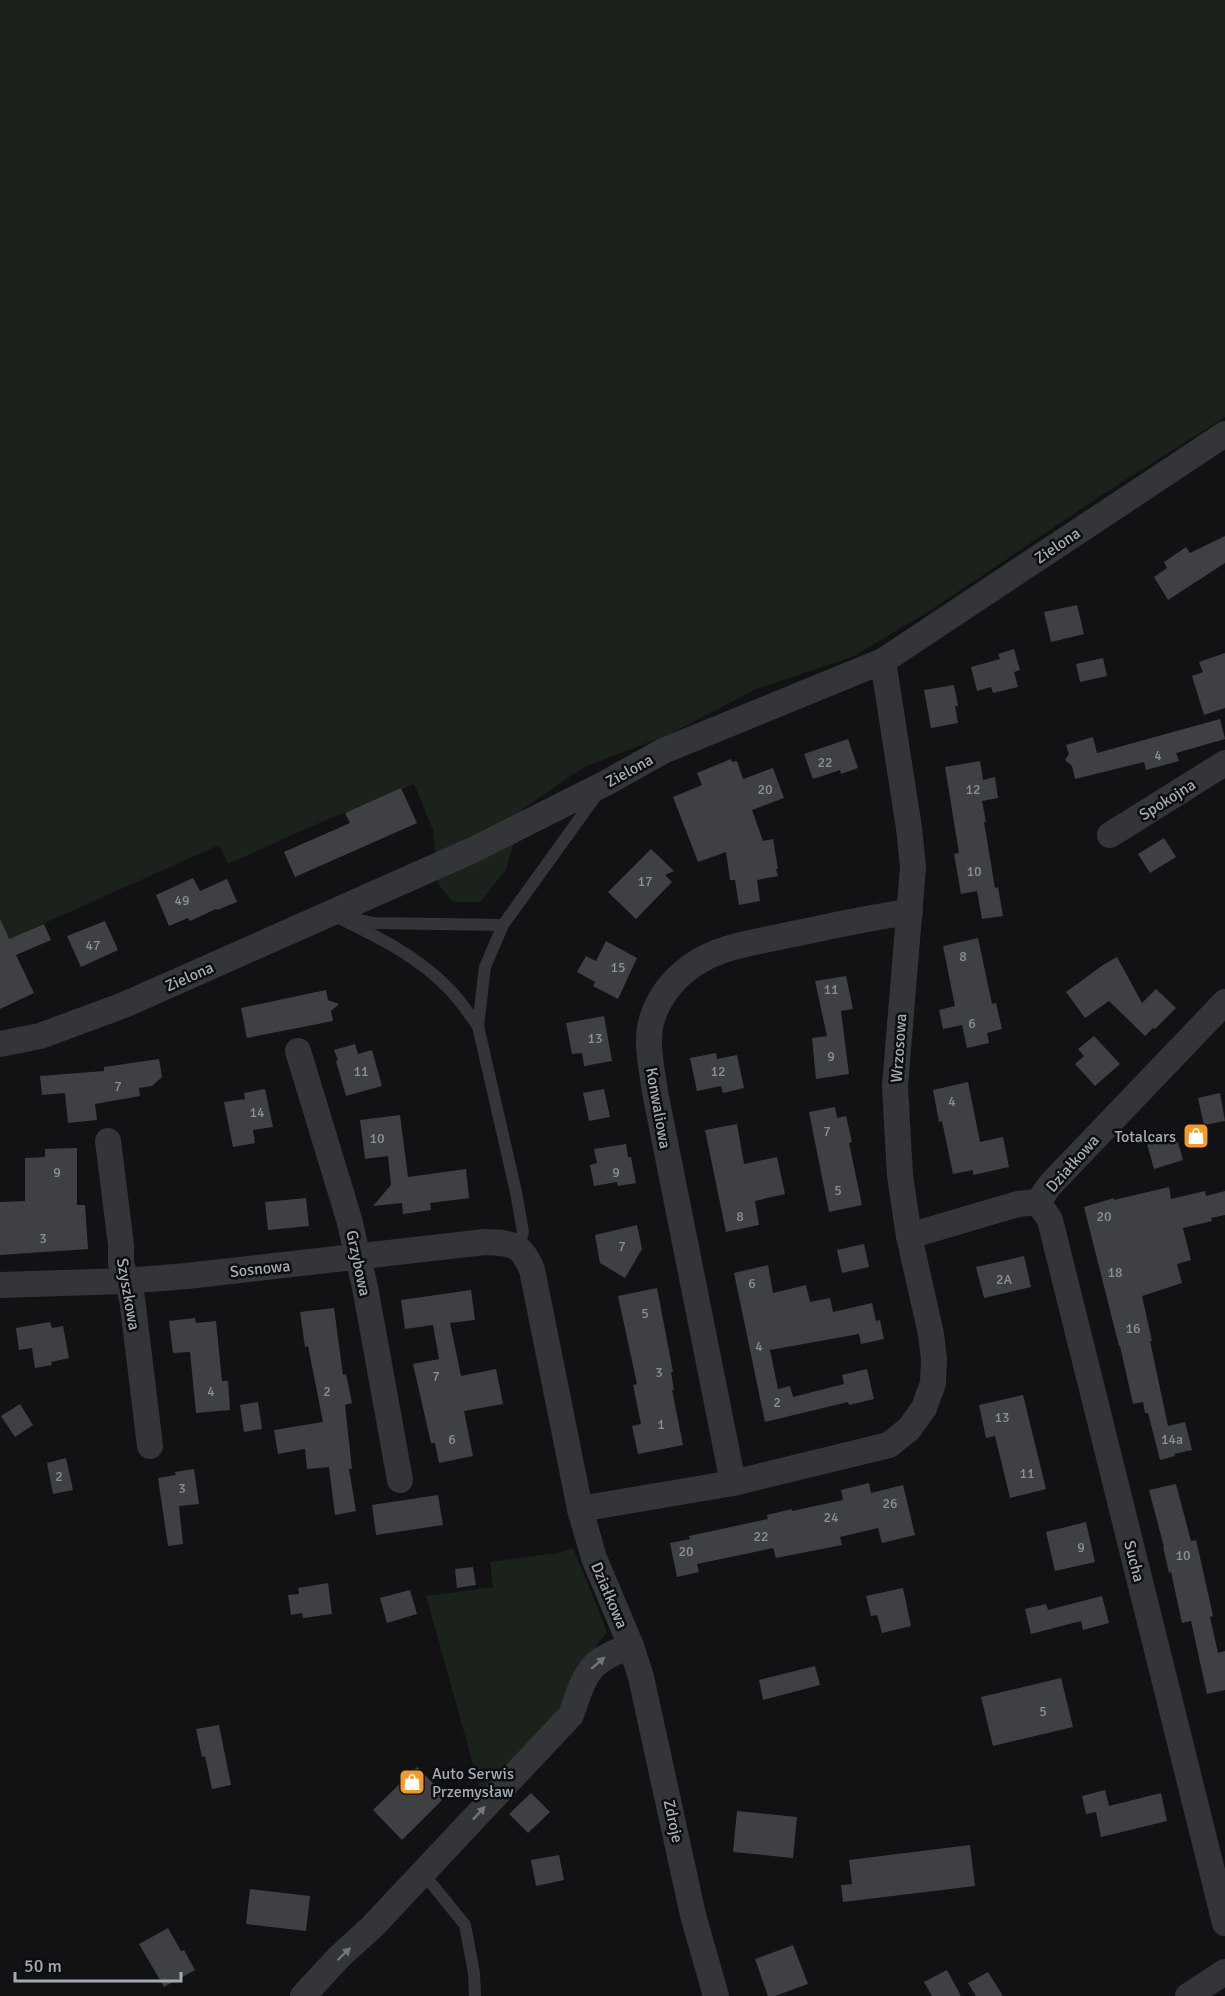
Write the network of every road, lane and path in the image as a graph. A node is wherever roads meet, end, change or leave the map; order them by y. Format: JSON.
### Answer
{"nodes":[{"id":1,"x":1225,"y":434,"type":"edge"},
{"id":2,"x":883,"y":661,"type":"junction"},
{"id":3,"x":1225,"y":763,"type":"edge"},
{"id":4,"x":606,"y":783,"type":"junction"},
{"id":5,"x":1110,"y":835,"type":"dead end"},
{"id":6,"x":910,"y":912,"type":"junction"},
{"id":7,"x":330,"y":914,"type":"junction"},
{"id":8,"x":503,"y":925,"type":"junction"},
{"id":9,"x":1225,"y":1002,"type":"edge"},
{"id":10,"x":478,"y":1026,"type":"junction"},
{"id":11,"x":0,"y":1044,"type":"edge"},
{"id":12,"x":298,"y":1051,"type":"dead end"},
{"id":13,"x":108,"y":1141,"type":"dead end"},
{"id":14,"x":1038,"y":1202,"type":"junction"},
{"id":15,"x":909,"y":1236,"type":"junction"},
{"id":16,"x":518,"y":1247,"type":"junction"},
{"id":17,"x":357,"y":1257,"type":"junction"},
{"id":18,"x":125,"y":1281,"type":"junction"},
{"id":19,"x":0,"y":1285,"type":"edge"},
{"id":20,"x":150,"y":1446,"type":"dead end"},
{"id":21,"x":400,"y":1480,"type":"dead end"},
{"id":22,"x":734,"y":1483,"type":"junction"},
{"id":23,"x":579,"y":1509,"type":"junction"},
{"id":24,"x":631,"y":1646,"type":"junction"},
{"id":25,"x":423,"y":1873,"type":"junction"},
{"id":26,"x":1225,"y":1923,"type":"edge"},
{"id":27,"x":1225,"y":1972,"type":"edge"},
{"id":28,"x":303,"y":1996,"type":"edge"},
{"id":29,"x":475,"y":1996,"type":"edge"},
{"id":30,"x":716,"y":1996,"type":"edge"},
{"id":31,"x":1188,"y":1996,"type":"edge"}],
"edges":[{"from":1,"to":2,"type":"street","name":"Zielona"},
{"from":2,"to":4,"type":"street","name":"Zielona"},
{"from":2,"to":6,"type":"street","name":"Wrzosowa"},
{"from":3,"to":5,"type":"street","name":"Spokojna"},
{"from":4,"to":7,"type":"street","name":"Zielona"},
{"from":4,"to":8,"type":"lane"},
{"from":6,"to":15,"type":"street","name":"Wrzosowa"},
{"from":6,"to":22,"type":"street","name":"Konwaliowa"},
{"from":7,"to":8,"type":"lane"},
{"from":7,"to":10,"type":"lane"},
{"from":7,"to":11,"type":"street","name":"Zielona"},
{"from":8,"to":10,"type":"lane"},
{"from":9,"to":14,"type":"street","name":"Działkowa"},
{"from":10,"to":16,"type":"lane"},
{"from":12,"to":17,"type":"street","name":"Grzybowa"},
{"from":13,"to":18,"type":"street","name":"Szyszkowa"},
{"from":14,"to":15,"type":"street","name":"Działkowa"},
{"from":14,"to":26,"type":"street","name":"Sucha"},
{"from":15,"to":22,"type":"street","name":"Wrzosowa"},
{"from":16,"to":17,"type":"street","name":"Sosnowa"},
{"from":16,"to":23,"type":"street","name":"Działkowa"},
{"from":17,"to":18,"type":"street","name":"Sosnowa"},
{"from":17,"to":21,"type":"street","name":"Grzybowa"},
{"from":18,"to":19,"type":"street","name":"Sosnowa"},
{"from":18,"to":20,"type":"street","name":"Szyszkowa"},
{"from":22,"to":23,"type":"street"},
{"from":23,"to":24,"type":"street","name":"Działkowa"},
{"from":25,"to":24,"type":"street","name":"Działkowa","one_way":true},
{"from":24,"to":30,"type":"street","name":"Zdroje"},
{"from":28,"to":25,"type":"street","name":"Działkowa","one_way":true},
{"from":25,"to":29,"type":"lane"},
{"from":27,"to":31,"type":"street"}]}
